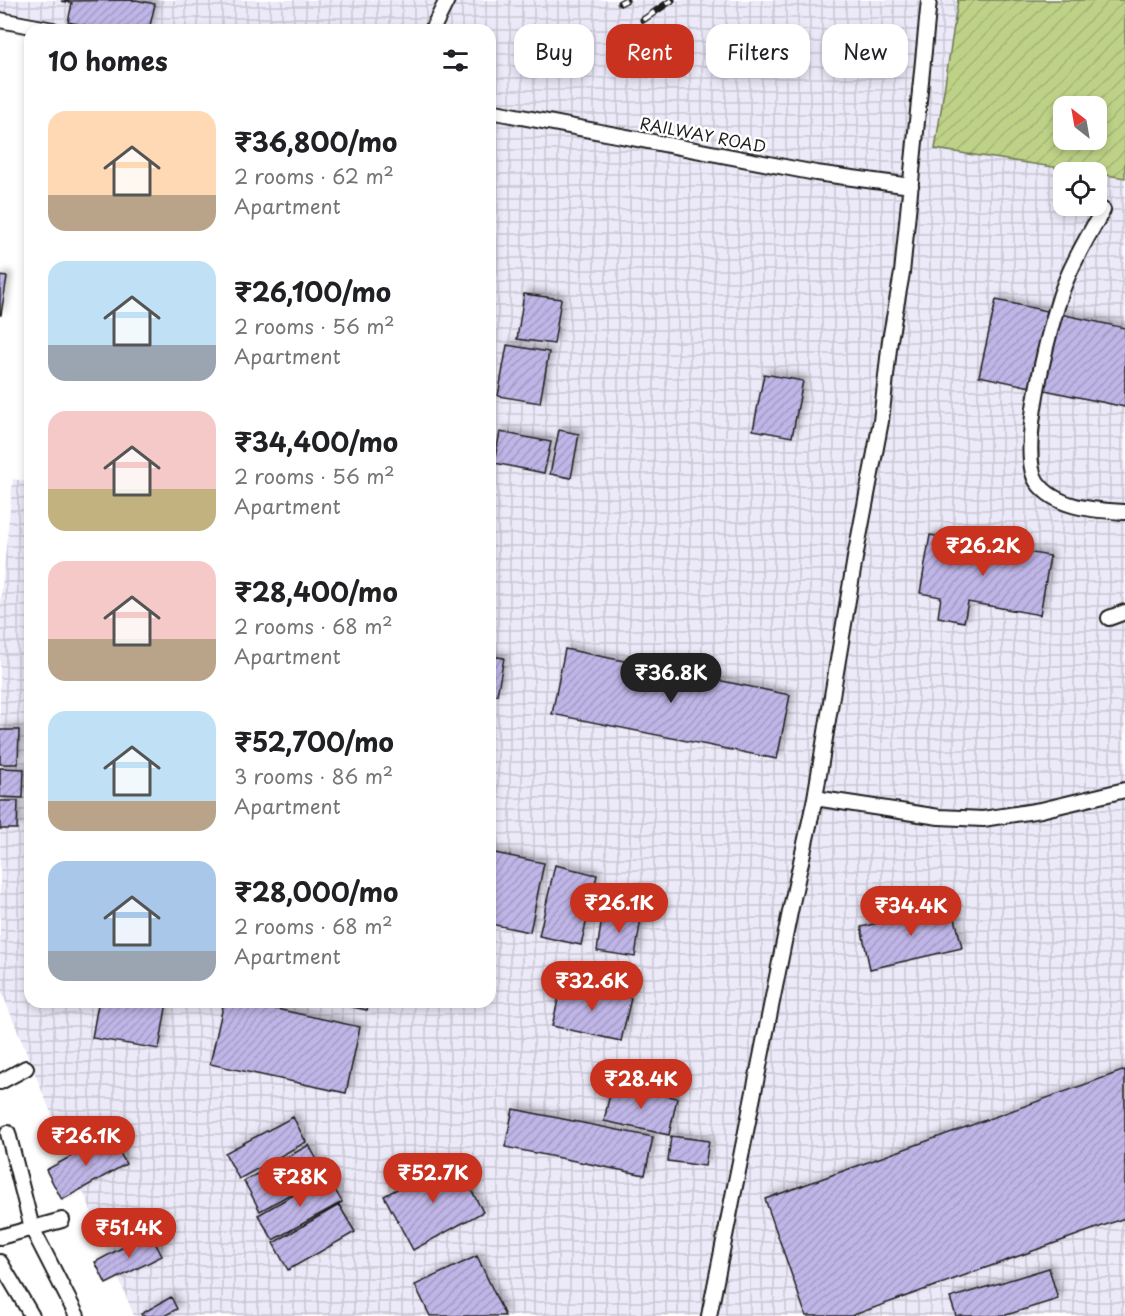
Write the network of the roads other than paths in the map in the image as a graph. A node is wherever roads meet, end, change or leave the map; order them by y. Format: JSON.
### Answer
{"nodes":[{"id":1,"x":447,"y":0,"type":"edge"},
{"id":2,"x":929,"y":0,"type":"edge"},
{"id":3,"x":0,"y":20,"type":"edge"},
{"id":4,"x":435,"y":24,"type":"edge"},
{"id":5,"x":24,"y":25,"type":"edge"},
{"id":6,"x":496,"y":112,"type":"edge"},
{"id":7,"x":911,"y":186,"type":"junction"},
{"id":8,"x":1100,"y":216,"type":"edge"},
{"id":9,"x":1125,"y":512,"type":"edge"},
{"id":10,"x":1125,"y":612,"type":"edge"},
{"id":11,"x":1109,"y":618,"type":"dead end"},
{"id":12,"x":1125,"y":790,"type":"edge"},
{"id":13,"x":815,"y":798,"type":"junction"},
{"id":14,"x":26,"y":1068,"type":"dead end"},
{"id":15,"x":0,"y":1082,"type":"edge"},
{"id":16,"x":8,"y":1133,"type":"dead end"},
{"id":17,"x":62,"y":1220,"type":"dead end"},
{"id":18,"x":32,"y":1228,"type":"junction"},
{"id":19,"x":1,"y":1233,"type":"edge"},
{"id":20,"x":0,"y":1262,"type":"edge"},
{"id":21,"x":32,"y":1316,"type":"edge"},
{"id":22,"x":77,"y":1316,"type":"edge"},
{"id":23,"x":710,"y":1316,"type":"edge"}],
"edges":[{"from":1,"to":4,"type":"street"},
{"from":2,"to":7,"type":"street"},
{"from":3,"to":5,"type":"street"},
{"from":6,"to":7,"type":"street","name":"RAILWAY ROAD"},
{"from":7,"to":13,"type":"street"},
{"from":8,"to":9,"type":"street"},
{"from":10,"to":11,"type":"street"},
{"from":12,"to":13,"type":"street"},
{"from":13,"to":23,"type":"street"},
{"from":14,"to":15,"type":"street"},
{"from":16,"to":18,"type":"street"},
{"from":17,"to":18,"type":"street"},
{"from":18,"to":19,"type":"street"},
{"from":18,"to":22,"type":"street"},
{"from":20,"to":21,"type":"street"}]}
